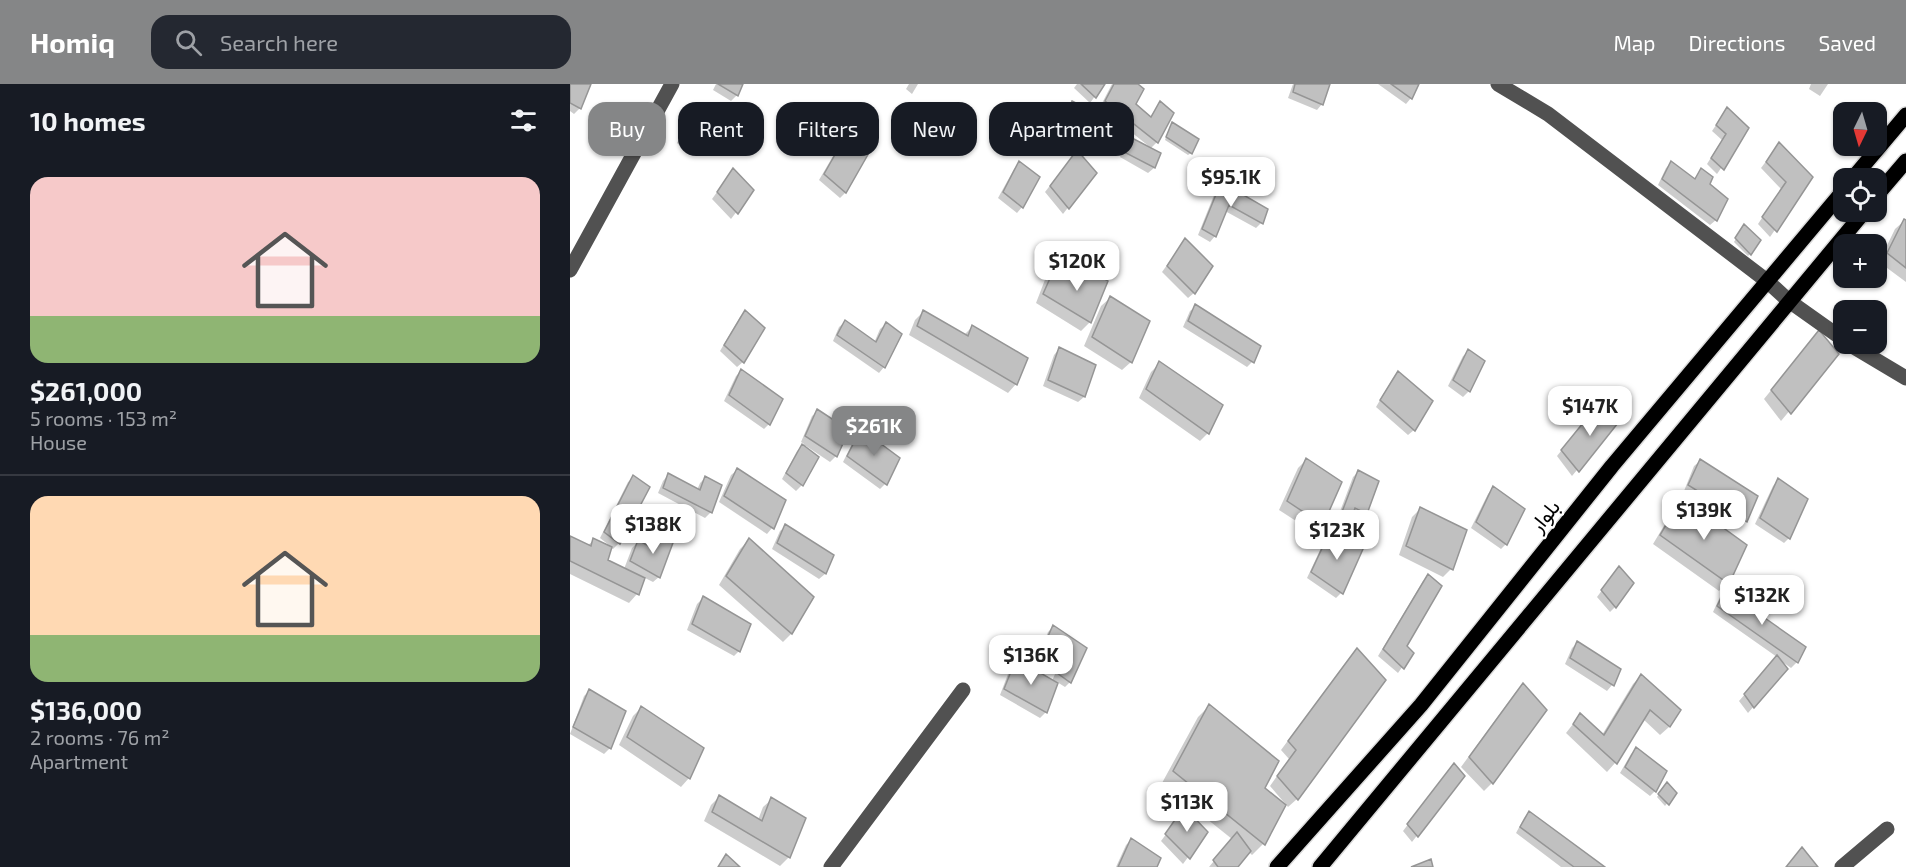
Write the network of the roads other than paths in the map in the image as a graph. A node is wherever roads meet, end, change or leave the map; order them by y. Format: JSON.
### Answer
{"nodes":[{"id":1,"x":672,"y":84,"type":"edge"},
{"id":2,"x":1498,"y":84,"type":"edge"},
{"id":3,"x":1906,"y":115,"type":"edge"},
{"id":4,"x":1906,"y":161,"type":"edge"},
{"id":5,"x":1861,"y":168,"type":"edge"},
{"id":6,"x":1887,"y":183,"type":"edge"},
{"id":7,"x":1833,"y":203,"type":"edge"},
{"id":8,"x":1856,"y":222,"type":"edge"},
{"id":9,"x":570,"y":270,"type":"edge"},
{"id":10,"x":1767,"y":281,"type":"junction"},
{"id":11,"x":1789,"y":301,"type":"junction"},
{"id":12,"x":1833,"y":332,"type":"edge"},
{"id":13,"x":1866,"y":354,"type":"edge"},
{"id":14,"x":1906,"y":378,"type":"edge"},
{"id":15,"x":963,"y":690,"type":"dead end"},
{"id":16,"x":1421,"y":705,"type":"junction"},
{"id":17,"x":1443,"y":720,"type":"junction"},
{"id":18,"x":1887,"y":829,"type":"dead end"},
{"id":19,"x":831,"y":867,"type":"edge"},
{"id":20,"x":1277,"y":867,"type":"edge"},
{"id":21,"x":1320,"y":867,"type":"edge"},
{"id":22,"x":1842,"y":867,"type":"edge"}],
"edges":[{"from":1,"to":9,"type":"street"},
{"from":2,"to":10,"type":"street"},
{"from":3,"to":5,"type":"main road"},
{"from":4,"to":6,"type":"main road"},
{"from":7,"to":10,"type":"main road","name":"بلوار"},
{"from":8,"to":11,"type":"main road"},
{"from":10,"to":11,"type":"street"},
{"from":10,"to":16,"type":"main road","name":"بلوار"},
{"from":11,"to":12,"type":"street"},
{"from":11,"to":17,"type":"main road"},
{"from":13,"to":14,"type":"street"},
{"from":15,"to":19,"type":"street"},
{"from":16,"to":17,"type":"main road"},
{"from":16,"to":20,"type":"main road","name":"بلوار"},
{"from":17,"to":21,"type":"main road"},
{"from":18,"to":22,"type":"street"}]}
